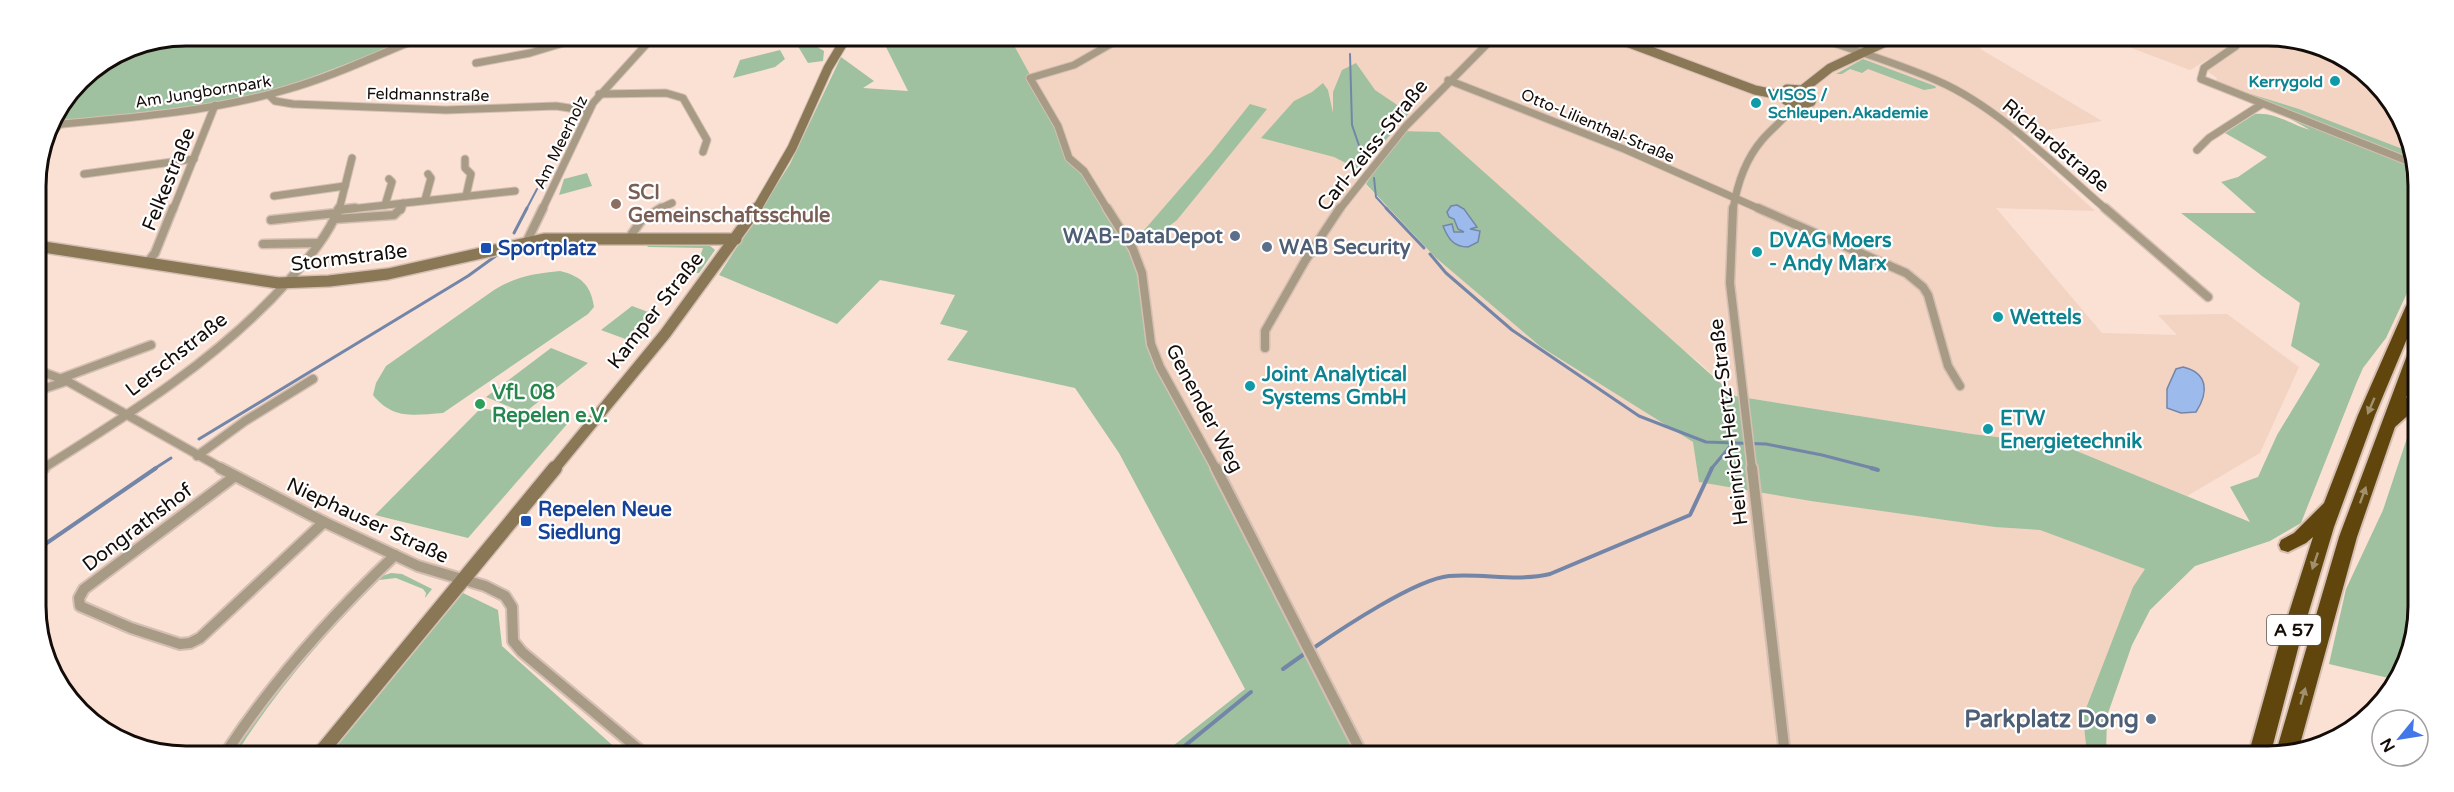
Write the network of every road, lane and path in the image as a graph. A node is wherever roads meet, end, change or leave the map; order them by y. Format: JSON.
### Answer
{"nodes":[{"id":1,"x":1484,"y":46,"type":"edge"},
{"id":2,"x":1638,"y":46,"type":"edge"},
{"id":3,"x":1842,"y":46,"type":"edge"},
{"id":4,"x":1876,"y":46,"type":"edge"},
{"id":5,"x":2236,"y":46,"type":"edge"},
{"id":6,"x":398,"y":47,"type":"edge"},
{"id":7,"x":550,"y":47,"type":"edge"},
{"id":8,"x":644,"y":47,"type":"edge"},
{"id":9,"x":841,"y":47,"type":"edge"},
{"id":10,"x":1106,"y":47,"type":"edge"},
{"id":11,"x":1860,"y":53,"type":"junction"},
{"id":12,"x":476,"y":63,"type":"dead end"},
{"id":13,"x":1448,"y":80,"type":"junction"},
{"id":14,"x":1802,"y":90,"type":"junction"},
{"id":15,"x":599,"y":94,"type":"junction"},
{"id":16,"x":269,"y":95,"type":"junction"},
{"id":17,"x":1780,"y":95,"type":"junction"},
{"id":18,"x":1794,"y":104,"type":"junction"},
{"id":19,"x":2262,"y":104,"type":"junction"},
{"id":20,"x":215,"y":105,"type":"junction"},
{"id":21,"x":589,"y":111,"type":"junction"},
{"id":22,"x":61,"y":124,"type":"edge"},
{"id":23,"x":2198,"y":150,"type":"dead end"},
{"id":24,"x":704,"y":152,"type":"dead end"},
{"id":25,"x":352,"y":158,"type":"dead end"},
{"id":26,"x":194,"y":159,"type":"junction"},
{"id":27,"x":465,"y":159,"type":"dead end"},
{"id":28,"x":2405,"y":160,"type":"edge"},
{"id":29,"x":84,"y":174,"type":"dead end"},
{"id":30,"x":428,"y":174,"type":"dead end"},
{"id":31,"x":389,"y":179,"type":"dead end"},
{"id":32,"x":345,"y":186,"type":"junction"},
{"id":33,"x":515,"y":191,"type":"dead end"},
{"id":34,"x":274,"y":196,"type":"dead end"},
{"id":35,"x":466,"y":196,"type":"junction"},
{"id":36,"x":1736,"y":198,"type":"junction"},
{"id":37,"x":425,"y":200,"type":"junction"},
{"id":38,"x":403,"y":203,"type":"junction"},
{"id":39,"x":672,"y":203,"type":"dead end"},
{"id":40,"x":385,"y":205,"type":"junction"},
{"id":41,"x":336,"y":214,"type":"junction"},
{"id":42,"x":271,"y":220,"type":"dead end"},
{"id":43,"x":629,"y":238,"type":"junction"},
{"id":44,"x":736,"y":239,"type":"junction"},
{"id":45,"x":527,"y":241,"type":"junction"},
{"id":46,"x":319,"y":243,"type":"junction"},
{"id":47,"x":263,"y":244,"type":"dead end"},
{"id":48,"x":47,"y":247,"type":"edge"},
{"id":49,"x":148,"y":262,"type":"junction"},
{"id":50,"x":289,"y":282,"type":"junction"},
{"id":51,"x":2208,"y":297,"type":"dead end"},
{"id":52,"x":2408,"y":320,"type":"edge"},
{"id":53,"x":151,"y":345,"type":"dead end"},
{"id":54,"x":1265,"y":348,"type":"dead end"},
{"id":55,"x":47,"y":373,"type":"edge"},
{"id":56,"x":2408,"y":374,"type":"edge"},
{"id":57,"x":65,"y":379,"type":"junction"},
{"id":58,"x":313,"y":379,"type":"dead end"},
{"id":59,"x":1960,"y":386,"type":"dead end"},
{"id":60,"x":47,"y":387,"type":"edge"},
{"id":61,"x":2408,"y":406,"type":"edge"},
{"id":62,"x":125,"y":416,"type":"junction"},
{"id":63,"x":2387,"y":429,"type":"junction"},
{"id":64,"x":197,"y":456,"type":"junction"},
{"id":65,"x":46,"y":467,"type":"edge"},
{"id":66,"x":235,"y":476,"type":"junction"},
{"id":67,"x":2334,"y":506,"type":"junction"},
{"id":68,"x":324,"y":522,"type":"junction"},
{"id":69,"x":2288,"y":545,"type":"dead end"},
{"id":70,"x":395,"y":555,"type":"junction"},
{"id":71,"x":463,"y":580,"type":"junction"},
{"id":72,"x":2289,"y":744,"type":"edge"},
{"id":73,"x":1358,"y":745,"type":"edge"},
{"id":74,"x":1784,"y":745,"type":"edge"},
{"id":75,"x":2262,"y":745,"type":"edge"},
{"id":76,"x":230,"y":746,"type":"edge"},
{"id":77,"x":326,"y":746,"type":"edge"},
{"id":78,"x":635,"y":746,"type":"edge"}],
"edges":[{"from":1,"to":13,"type":"street","name":"Carl-Zeiss-Straße"},
{"from":2,"to":17,"type":"street"},
{"from":3,"to":11,"type":"street","name":"Richardstraße"},
{"from":4,"to":11,"type":"street"},
{"from":5,"to":19,"type":"street"},
{"from":6,"to":16,"type":"street","name":"Am Jungbornpark"},
{"from":7,"to":12,"type":"street"},
{"from":8,"to":15,"type":"street","name":"Am Meerholz"},
{"from":9,"to":44,"type":"street","name":"Kamper Straße"},
{"from":10,"to":73,"type":"street","name":"Genender Weg"},
{"from":11,"to":14,"type":"street"},
{"from":11,"to":51,"type":"street","name":"Richardstraße"},
{"from":13,"to":36,"type":"street","name":"Otto-Lilienthal-Straße"},
{"from":13,"to":54,"type":"street","name":"Carl-Zeiss-Straße"},
{"from":14,"to":17,"type":"street"},
{"from":14,"to":18,"type":"street"},
{"from":15,"to":21,"type":"street","name":"Am Meerholz"},
{"from":15,"to":24,"type":"street"},
{"from":16,"to":20,"type":"street","name":"Am Jungbornpark"},
{"from":16,"to":21,"type":"street","name":"Feldmannstraße"},
{"from":17,"to":18,"type":"street"},
{"from":18,"to":36,"type":"street","name":"Heinrich-Hertz-Straße"},
{"from":19,"to":23,"type":"street"},
{"from":19,"to":28,"type":"street"},
{"from":20,"to":22,"type":"street","name":"Am Jungbornpark"},
{"from":20,"to":26,"type":"street","name":"Felkestraße"},
{"from":21,"to":45,"type":"street","name":"Am Meerholz"},
{"from":25,"to":32,"type":"street","name":"Lerschstraße"},
{"from":26,"to":29,"type":"street"},
{"from":26,"to":49,"type":"street","name":"Felkestraße"},
{"from":27,"to":35,"type":"street"},
{"from":30,"to":37,"type":"street"},
{"from":31,"to":40,"type":"street"},
{"from":32,"to":34,"type":"street"},
{"from":32,"to":41,"type":"street","name":"Lerschstraße"},
{"from":33,"to":35,"type":"street"},
{"from":35,"to":37,"type":"street"},
{"from":36,"to":59,"type":"street","name":"Otto-Lilienthal-Straße"},
{"from":36,"to":74,"type":"street","name":"Heinrich-Hertz-Straße"},
{"from":37,"to":38,"type":"street"},
{"from":38,"to":40,"type":"street"},
{"from":38,"to":41,"type":"street"},
{"from":39,"to":43,"type":"street"},
{"from":40,"to":41,"type":"street"},
{"from":41,"to":42,"type":"street"},
{"from":41,"to":46,"type":"street","name":"Lerschstraße"},
{"from":43,"to":44,"type":"street","name":"Stormstraße"},
{"from":43,"to":45,"type":"street","name":"Stormstraße"},
{"from":44,"to":71,"type":"street","name":"Kamper Straße"},
{"from":45,"to":50,"type":"street","name":"Stormstraße"},
{"from":46,"to":47,"type":"street"},
{"from":46,"to":50,"type":"street","name":"Lerschstraße"},
{"from":48,"to":49,"type":"street","name":"Stormstraße"},
{"from":49,"to":50,"type":"street","name":"Stormstraße"},
{"from":50,"to":62,"type":"street","name":"Lerschstraße"},
{"from":52,"to":67,"type":"highway","number":"A 57","one_way":true},
{"from":53,"to":57,"type":"street"},
{"from":55,"to":57,"type":"street","name":"Niephauser Straße"},
{"from":56,"to":63,"type":"highway","number":"A 57"},
{"from":57,"to":60,"type":"street"},
{"from":57,"to":62,"type":"street","name":"Niephauser Straße"},
{"from":58,"to":64,"type":"street"},
{"from":61,"to":63,"type":"highway"},
{"from":62,"to":64,"type":"street","name":"Niephauser Straße"},
{"from":62,"to":65,"type":"street","name":"Lerschstraße"},
{"from":72,"to":63,"type":"highway","number":"A 57","one_way":true},
{"from":64,"to":66,"type":"street","name":"Niephauser Straße"},
{"from":66,"to":68,"type":"street","name":"Niephauser Straße"},
{"from":66,"to":68,"type":"street","name":"Dongrathshof"},
{"from":67,"to":69,"type":"highway"},
{"from":67,"to":75,"type":"highway","number":"A 57","one_way":true},
{"from":68,"to":70,"type":"street","name":"Niephauser Straße"},
{"from":70,"to":71,"type":"street","name":"Niephauser Straße"},
{"from":70,"to":76,"type":"street"},
{"from":71,"to":77,"type":"street","name":"Kamper Straße"},
{"from":71,"to":78,"type":"street","name":"Niephauser Straße"}]}
